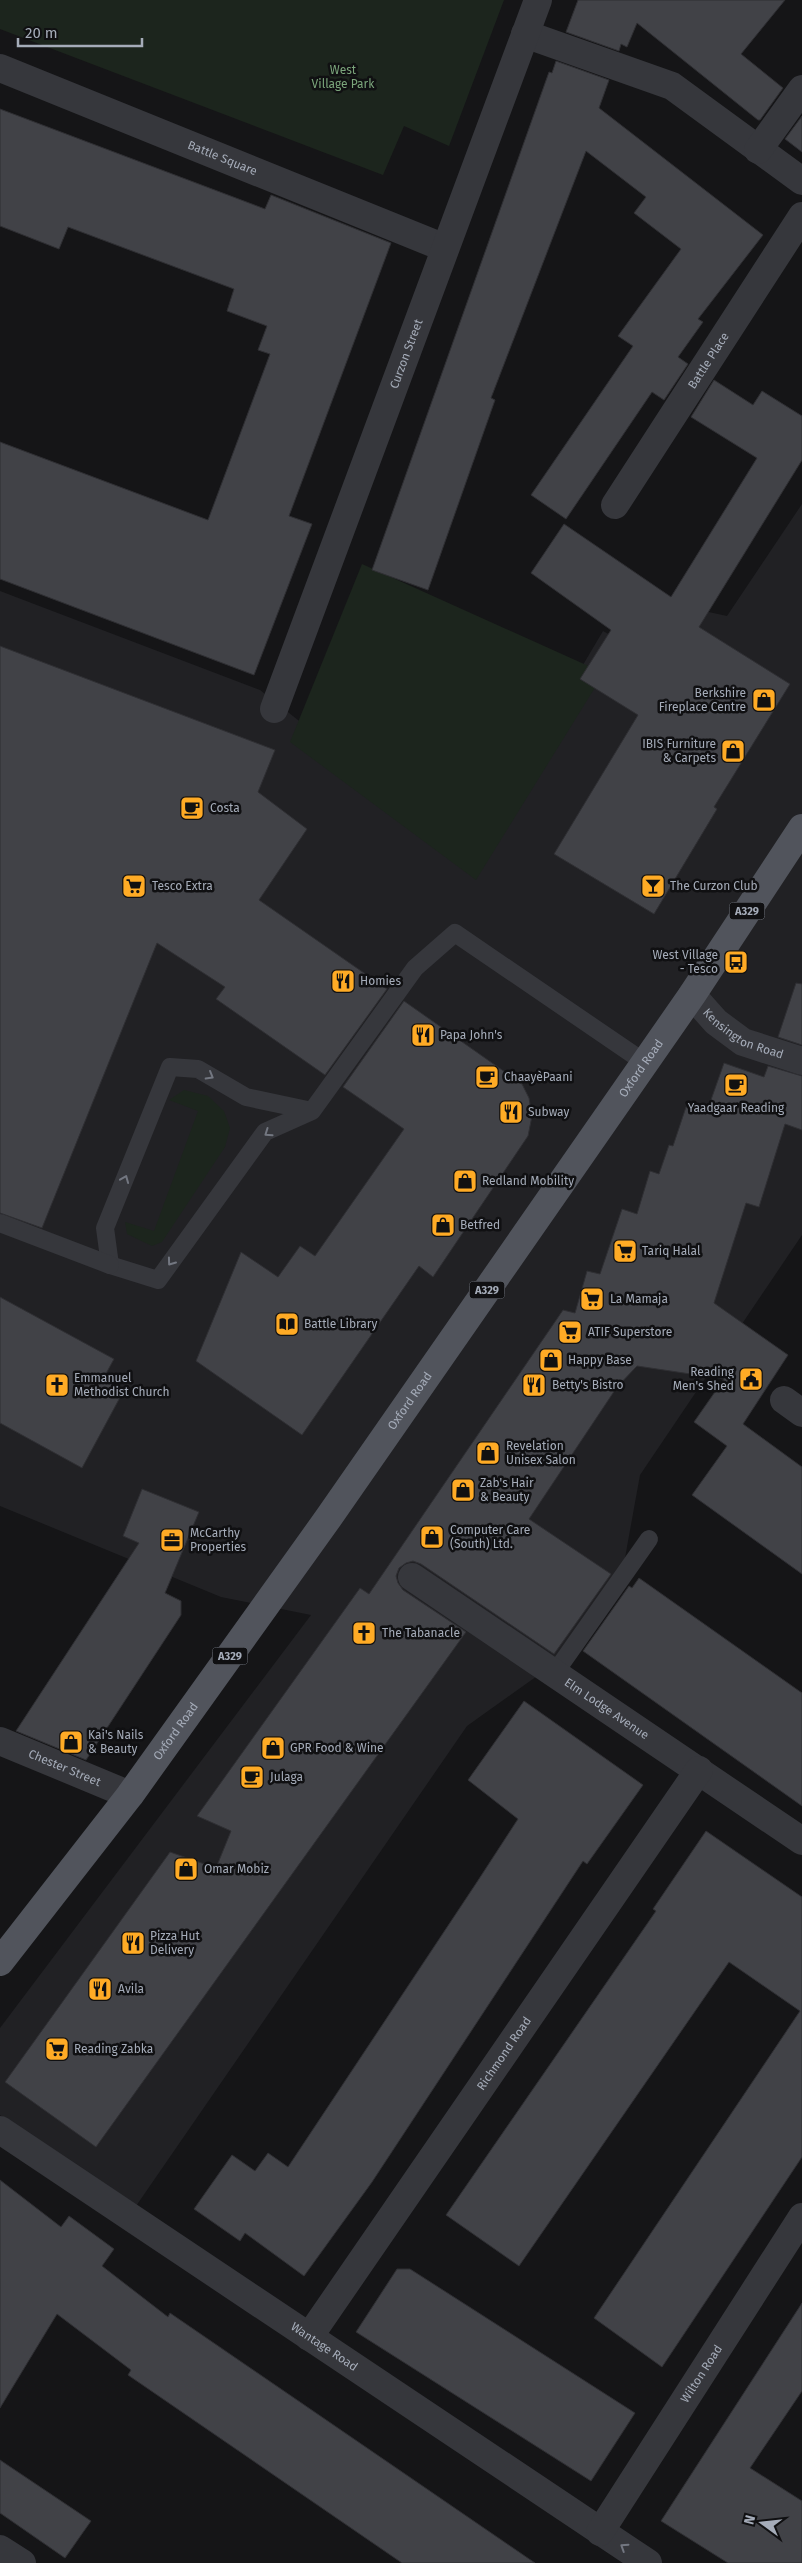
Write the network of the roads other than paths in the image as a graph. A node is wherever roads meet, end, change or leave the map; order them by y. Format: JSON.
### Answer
{"nodes":[{"id":1,"x":538,"y":0,"type":"edge"},
{"id":2,"x":524,"y":34,"type":"junction"},
{"id":3,"x":0,"y":68,"type":"edge"},
{"id":4,"x":802,"y":89,"type":"edge"},
{"id":5,"x":758,"y":150,"type":"junction"},
{"id":6,"x":802,"y":181,"type":"edge"},
{"id":7,"x":802,"y":216,"type":"edge"},
{"id":8,"x":445,"y":248,"type":"junction"},
{"id":9,"x":615,"y":505,"type":"dead end"},
{"id":10,"x":274,"y":709,"type":"dead end"},
{"id":11,"x":802,"y":828,"type":"edge"},
{"id":12,"x":692,"y":995,"type":"junction"},
{"id":13,"x":802,"y":1061,"type":"edge"},
{"id":14,"x":644,"y":1062,"type":"junction"},
{"id":15,"x":312,"y":1111,"type":"junction"},
{"id":16,"x":0,"y":1223,"type":"edge"},
{"id":17,"x":110,"y":1264,"type":"junction"},
{"id":18,"x":649,"y":1539,"type":"dead end"},
{"id":19,"x":412,"y":1577,"type":"dead end"},
{"id":20,"x":554,"y":1674,"type":"junction"},
{"id":21,"x":0,"y":1741,"type":"edge"},
{"id":22,"x":699,"y":1770,"type":"junction"},
{"id":23,"x":130,"y":1794,"type":"junction"},
{"id":24,"x":802,"y":1841,"type":"edge"},
{"id":25,"x":0,"y":1962,"type":"edge"},
{"id":26,"x":0,"y":2130,"type":"edge"},
{"id":27,"x":802,"y":2217,"type":"edge"},
{"id":28,"x":309,"y":2337,"type":"junction"},
{"id":29,"x":600,"y":2532,"type":"junction"},
{"id":30,"x":0,"y":2548,"type":"edge"},
{"id":31,"x":22,"y":2563,"type":"edge"},
{"id":32,"x":648,"y":2563,"type":"edge"}],
"edges":[{"from":1,"to":2,"type":"street","name":"Curzon Street"},
{"from":2,"to":5,"type":"street"},
{"from":2,"to":8,"type":"street","name":"Curzon Street"},
{"from":3,"to":8,"type":"street","name":"Battle Square"},
{"from":4,"to":5,"type":"street"},
{"from":5,"to":6,"type":"street"},
{"from":7,"to":9,"type":"street","name":"Battle Place"},
{"from":8,"to":10,"type":"street","name":"Curzon Street"},
{"from":11,"to":12,"type":"main road","name":"Oxford Road","number":"A329"},
{"from":12,"to":13,"type":"street","name":"Kensington Road"},
{"from":12,"to":14,"type":"main road","name":"Oxford Road","number":"A329"},
{"from":14,"to":15,"type":"lane"},
{"from":14,"to":23,"type":"main road","name":"Oxford Road","number":"A329"},
{"from":15,"to":17,"type":"lane","one_way":true},
{"from":17,"to":15,"type":"lane","one_way":true},
{"from":16,"to":17,"type":"lane"},
{"from":18,"to":20,"type":"lane"},
{"from":19,"to":20,"type":"street","name":"Elm Lodge Avenue"},
{"from":20,"to":22,"type":"street","name":"Elm Lodge Avenue"},
{"from":21,"to":23,"type":"street","name":"Chester Street"},
{"from":22,"to":24,"type":"street","name":"Elm Lodge Avenue"},
{"from":22,"to":28,"type":"street","name":"Richmond Road"},
{"from":23,"to":25,"type":"main road","name":"Oxford Road","number":"A329"},
{"from":26,"to":28,"type":"street","name":"Wantage Road"},
{"from":27,"to":29,"type":"street","name":"Wilton Road"},
{"from":28,"to":29,"type":"street","name":"Wantage Road"},
{"from":32,"to":29,"type":"street","name":"Wantage Road","one_way":true},
{"from":30,"to":31,"type":"street"}]}
